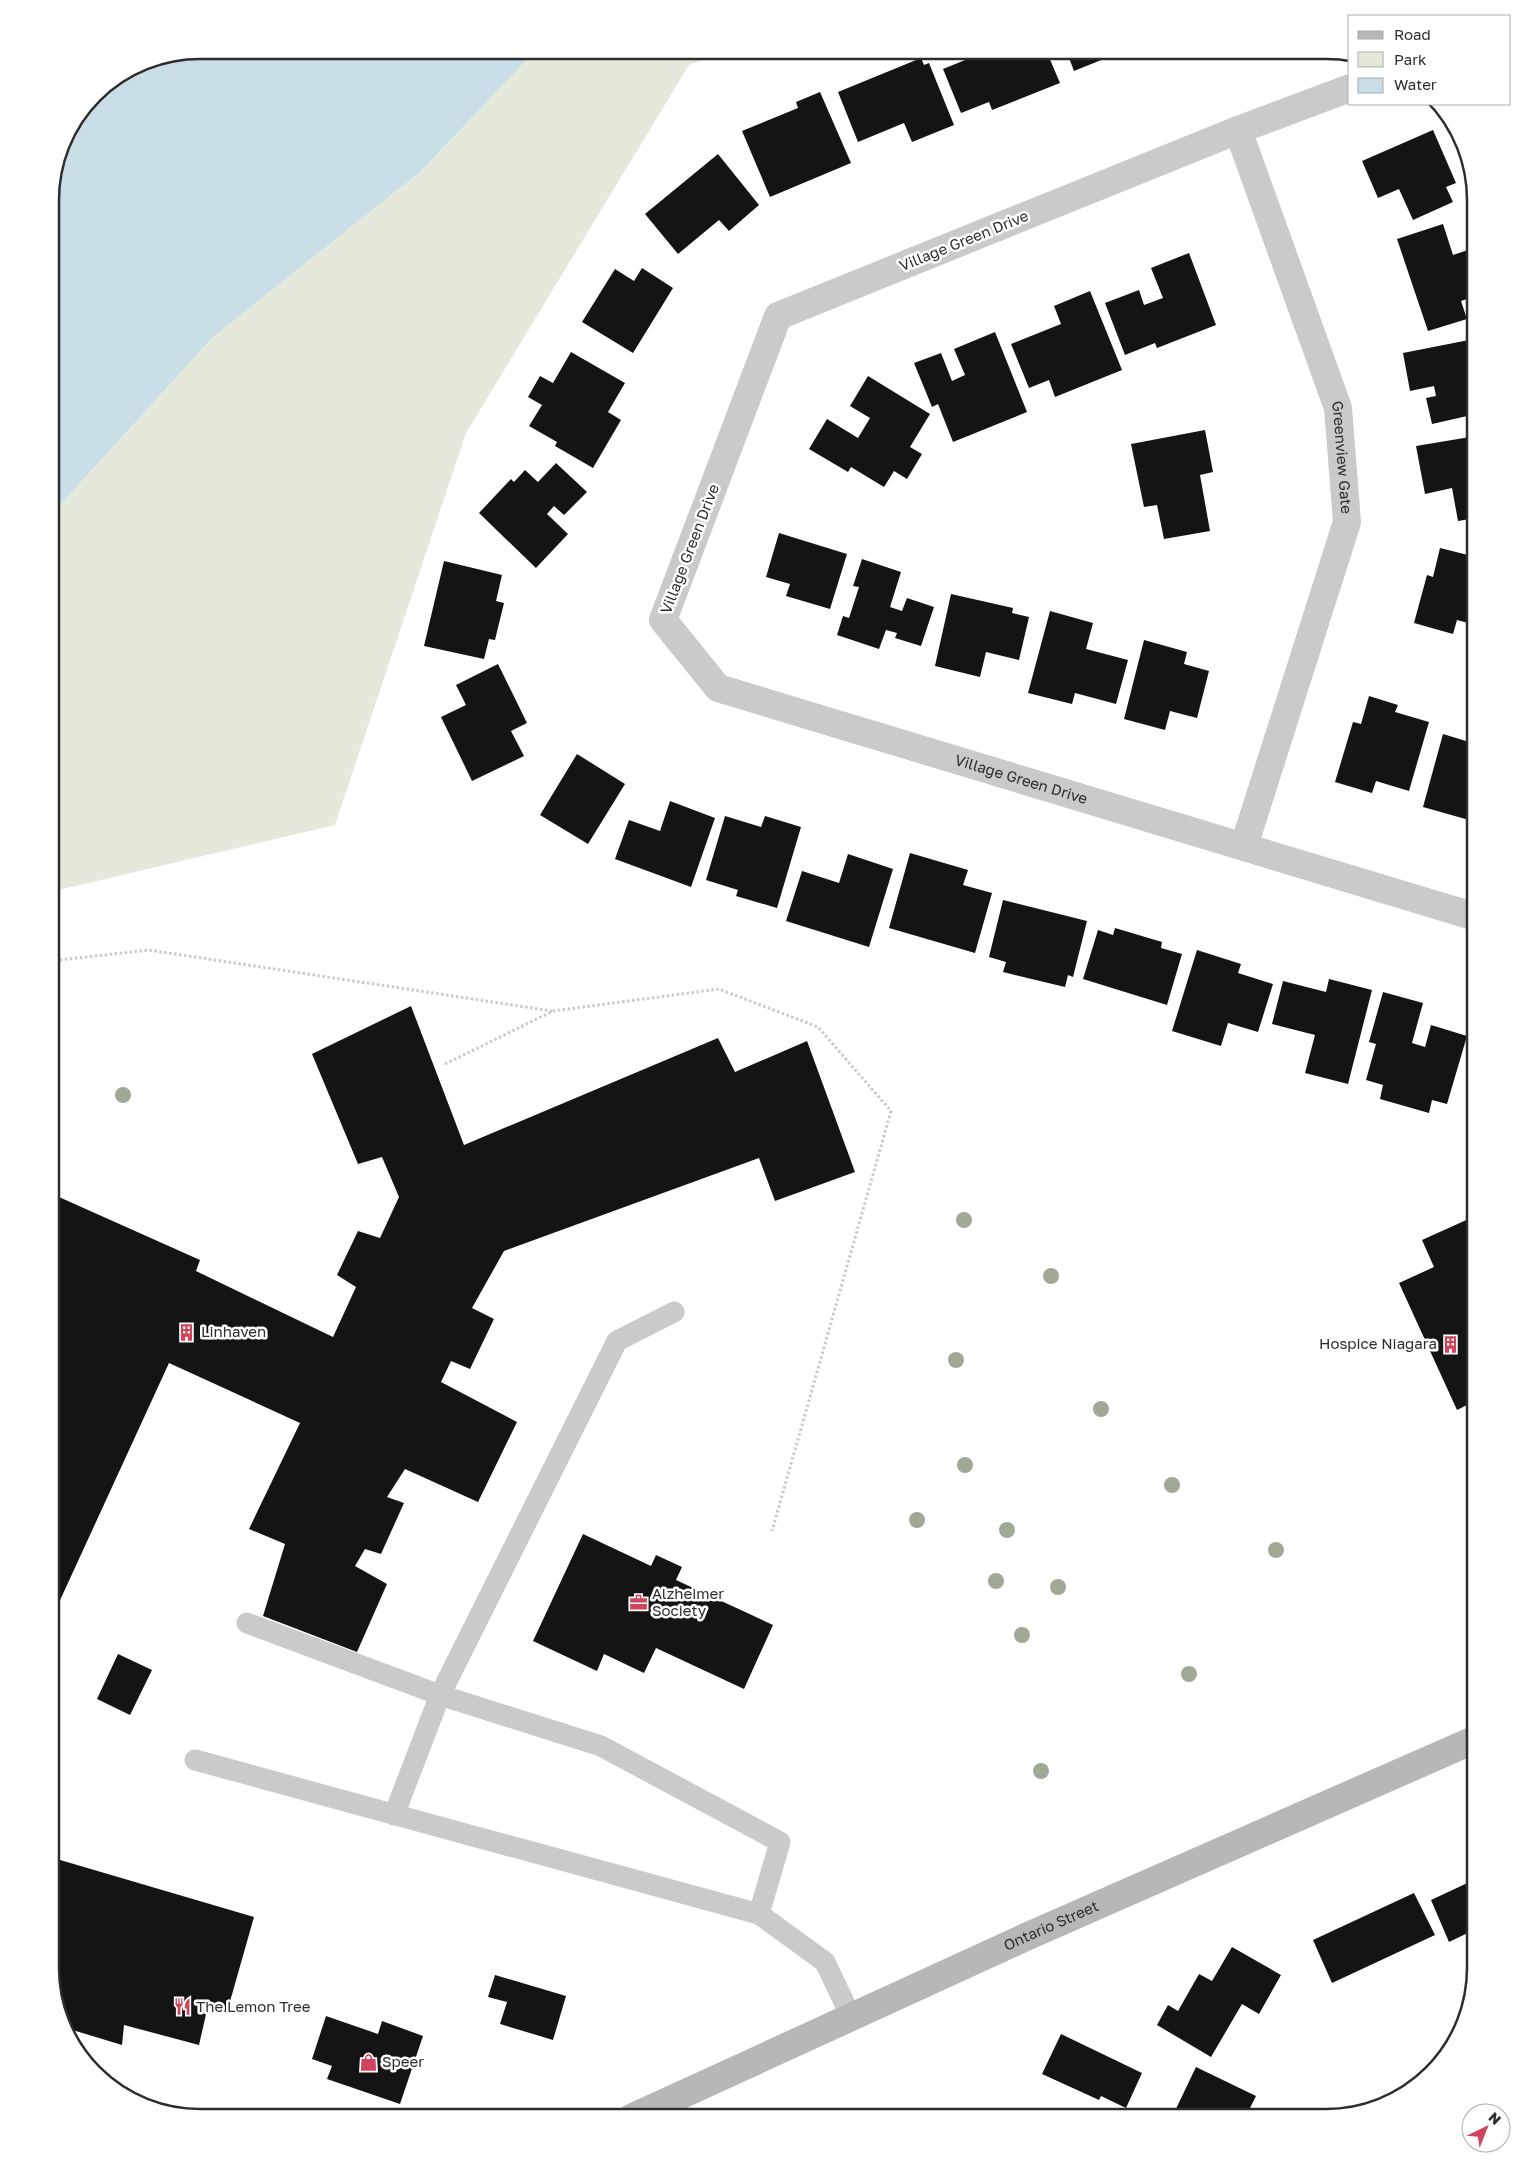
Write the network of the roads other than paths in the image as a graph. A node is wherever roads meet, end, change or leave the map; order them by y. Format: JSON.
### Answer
{"nodes":[{"id":1,"x":1348,"y":89,"type":"edge"},
{"id":2,"x":1238,"y":130,"type":"junction"},
{"id":3,"x":1244,"y":846,"type":"junction"},
{"id":4,"x":1467,"y":913,"type":"edge"},
{"id":5,"x":674,"y":1312,"type":"dead end"},
{"id":6,"x":247,"y":1623,"type":"dead end"},
{"id":7,"x":440,"y":1695,"type":"junction"},
{"id":8,"x":1467,"y":1743,"type":"edge"},
{"id":9,"x":195,"y":1760,"type":"dead end"},
{"id":10,"x":394,"y":1815,"type":"junction"},
{"id":11,"x":759,"y":1914,"type":"junction"},
{"id":12,"x":851,"y":2017,"type":"junction"},
{"id":13,"x":651,"y":2109,"type":"edge"}],
"edges":[{"from":1,"to":2,"type":"street","name":"Village Green Drive"},
{"from":2,"to":3,"type":"street","name":"Greenview Gate"},
{"from":2,"to":3,"type":"street","name":"Village Green Drive"},
{"from":3,"to":4,"type":"street","name":"Village Green Drive"},
{"from":5,"to":7,"type":"lane"},
{"from":6,"to":7,"type":"lane"},
{"from":7,"to":10,"type":"lane"},
{"from":7,"to":11,"type":"lane"},
{"from":8,"to":12,"type":"main road","name":"Ontario Street"},
{"from":9,"to":10,"type":"lane"},
{"from":10,"to":11,"type":"lane"},
{"from":11,"to":12,"type":"lane"},
{"from":12,"to":13,"type":"main road","name":"Ontario Street"}]}
